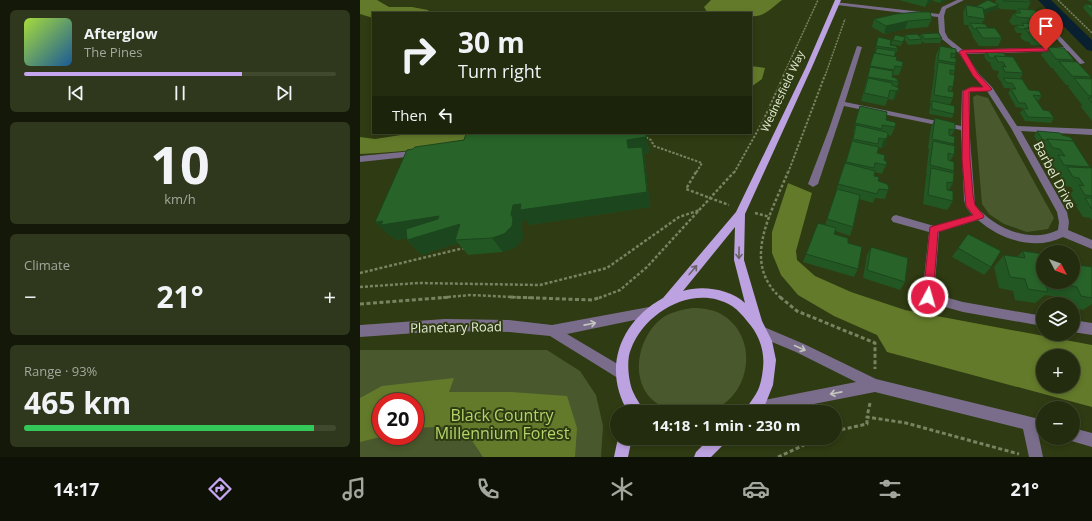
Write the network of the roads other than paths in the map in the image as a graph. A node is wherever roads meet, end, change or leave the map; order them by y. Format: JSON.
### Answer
{"nodes":[{"id":1,"x":961,"y":0,"type":"edge"},
{"id":2,"x":837,"y":2,"type":"edge"},
{"id":3,"x":941,"y":16,"type":"junction"},
{"id":4,"x":1042,"y":19,"type":"edge"},
{"id":5,"x":859,"y":47,"type":"dead end"},
{"id":6,"x":1069,"y":49,"type":"junction"},
{"id":7,"x":962,"y":52,"type":"junction"},
{"id":8,"x":1082,"y":63,"type":"dead end"},
{"id":9,"x":989,"y":89,"type":"junction"},
{"id":10,"x":841,"y":103,"type":"junction"},
{"id":11,"x":1015,"y":128,"type":"junction"},
{"id":12,"x":966,"y":129,"type":"junction"},
{"id":13,"x":1092,"y":132,"type":"edge"},
{"id":14,"x":360,"y":159,"type":"edge"},
{"id":15,"x":408,"y":167,"type":"edge"},
{"id":16,"x":813,"y":184,"type":"dead end"},
{"id":17,"x":740,"y":214,"type":"junction"},
{"id":18,"x":980,"y":216,"type":"junction"},
{"id":19,"x":896,"y":219,"type":"dead end"},
{"id":20,"x":934,"y":230,"type":"junction"},
{"id":21,"x":1063,"y":232,"type":"junction"},
{"id":22,"x":1092,"y":245,"type":"edge"},
{"id":23,"x":668,"y":300,"type":"junction"},
{"id":24,"x":649,"y":312,"type":"junction"},
{"id":25,"x":1036,"y":320,"type":"edge"},
{"id":26,"x":756,"y":321,"type":"junction"},
{"id":27,"x":1080,"y":327,"type":"edge"},
{"id":28,"x":1092,"y":329,"type":"edge"},
{"id":29,"x":360,"y":331,"type":"edge"},
{"id":30,"x":552,"y":331,"type":"junction"},
{"id":31,"x":764,"y":333,"type":"junction"},
{"id":32,"x":621,"y":374,"type":"junction"},
{"id":33,"x":875,"y":385,"type":"junction"},
{"id":34,"x":631,"y":405,"type":"edge"},
{"id":35,"x":756,"y":405,"type":"edge"},
{"id":36,"x":780,"y":405,"type":"edge"},
{"id":37,"x":1036,"y":426,"type":"edge"},
{"id":38,"x":1080,"y":437,"type":"edge"},
{"id":39,"x":1092,"y":440,"type":"edge"},
{"id":40,"x":624,"y":445,"type":"edge"},
{"id":41,"x":713,"y":445,"type":"edge"},
{"id":42,"x":1029,"y":456,"type":"edge"},
{"id":43,"x":621,"y":457,"type":"edge"},
{"id":44,"x":701,"y":457,"type":"edge"}],
"edges":[{"from":1,"to":3,"type":"street"},
{"from":2,"to":3,"type":"street"},
{"from":2,"to":17,"type":"main road","name":"Wednesfield Way"},
{"from":3,"to":7,"type":"street","name":"Barbel Drive"},
{"from":4,"to":6,"type":"street"},
{"from":5,"to":10,"type":"street"},
{"from":6,"to":7,"type":"street"},
{"from":6,"to":8,"type":"street"},
{"from":7,"to":9,"type":"street","name":"Barbel Drive"},
{"from":9,"to":11,"type":"street","name":"Barbel Drive"},
{"from":9,"to":12,"type":"street"},
{"from":10,"to":12,"type":"street"},
{"from":10,"to":16,"type":"street"},
{"from":11,"to":13,"type":"street"},
{"from":11,"to":21,"type":"street","name":"Barbel Drive"},
{"from":12,"to":18,"type":"street"},
{"from":14,"to":15,"type":"street"},
{"from":23,"to":17,"type":"main road","name":"Wednesfield Way","one_way":true},
{"from":17,"to":26,"type":"main road","name":"Wednesfield Way","one_way":true},
{"from":18,"to":20,"type":"street"},
{"from":18,"to":21,"type":"street"},
{"from":19,"to":20,"type":"street"},
{"from":20,"to":25,"type":"street"},
{"from":21,"to":22,"type":"street"},
{"from":23,"to":24,"type":"main road"},
{"from":23,"to":26,"type":"main road"},
{"from":30,"to":24,"type":"street","name":"Planetary Road","one_way":true},
{"from":24,"to":32,"type":"main road"},
{"from":26,"to":31,"type":"main road"},
{"from":27,"to":28,"type":"street"},
{"from":29,"to":30,"type":"street","name":"Planetary Road"},
{"from":30,"to":32,"type":"street","name":"Planetary Road"},
{"from":31,"to":33,"type":"street","one_way":true},
{"from":31,"to":35,"type":"main road"},
{"from":32,"to":34,"type":"main road"},
{"from":33,"to":36,"type":"street","one_way":true},
{"from":33,"to":37,"type":"street"},
{"from":37,"to":42,"type":"street"},
{"from":38,"to":39,"type":"street"},
{"from":40,"to":43,"type":"main road"},
{"from":41,"to":44,"type":"main road"}]}
